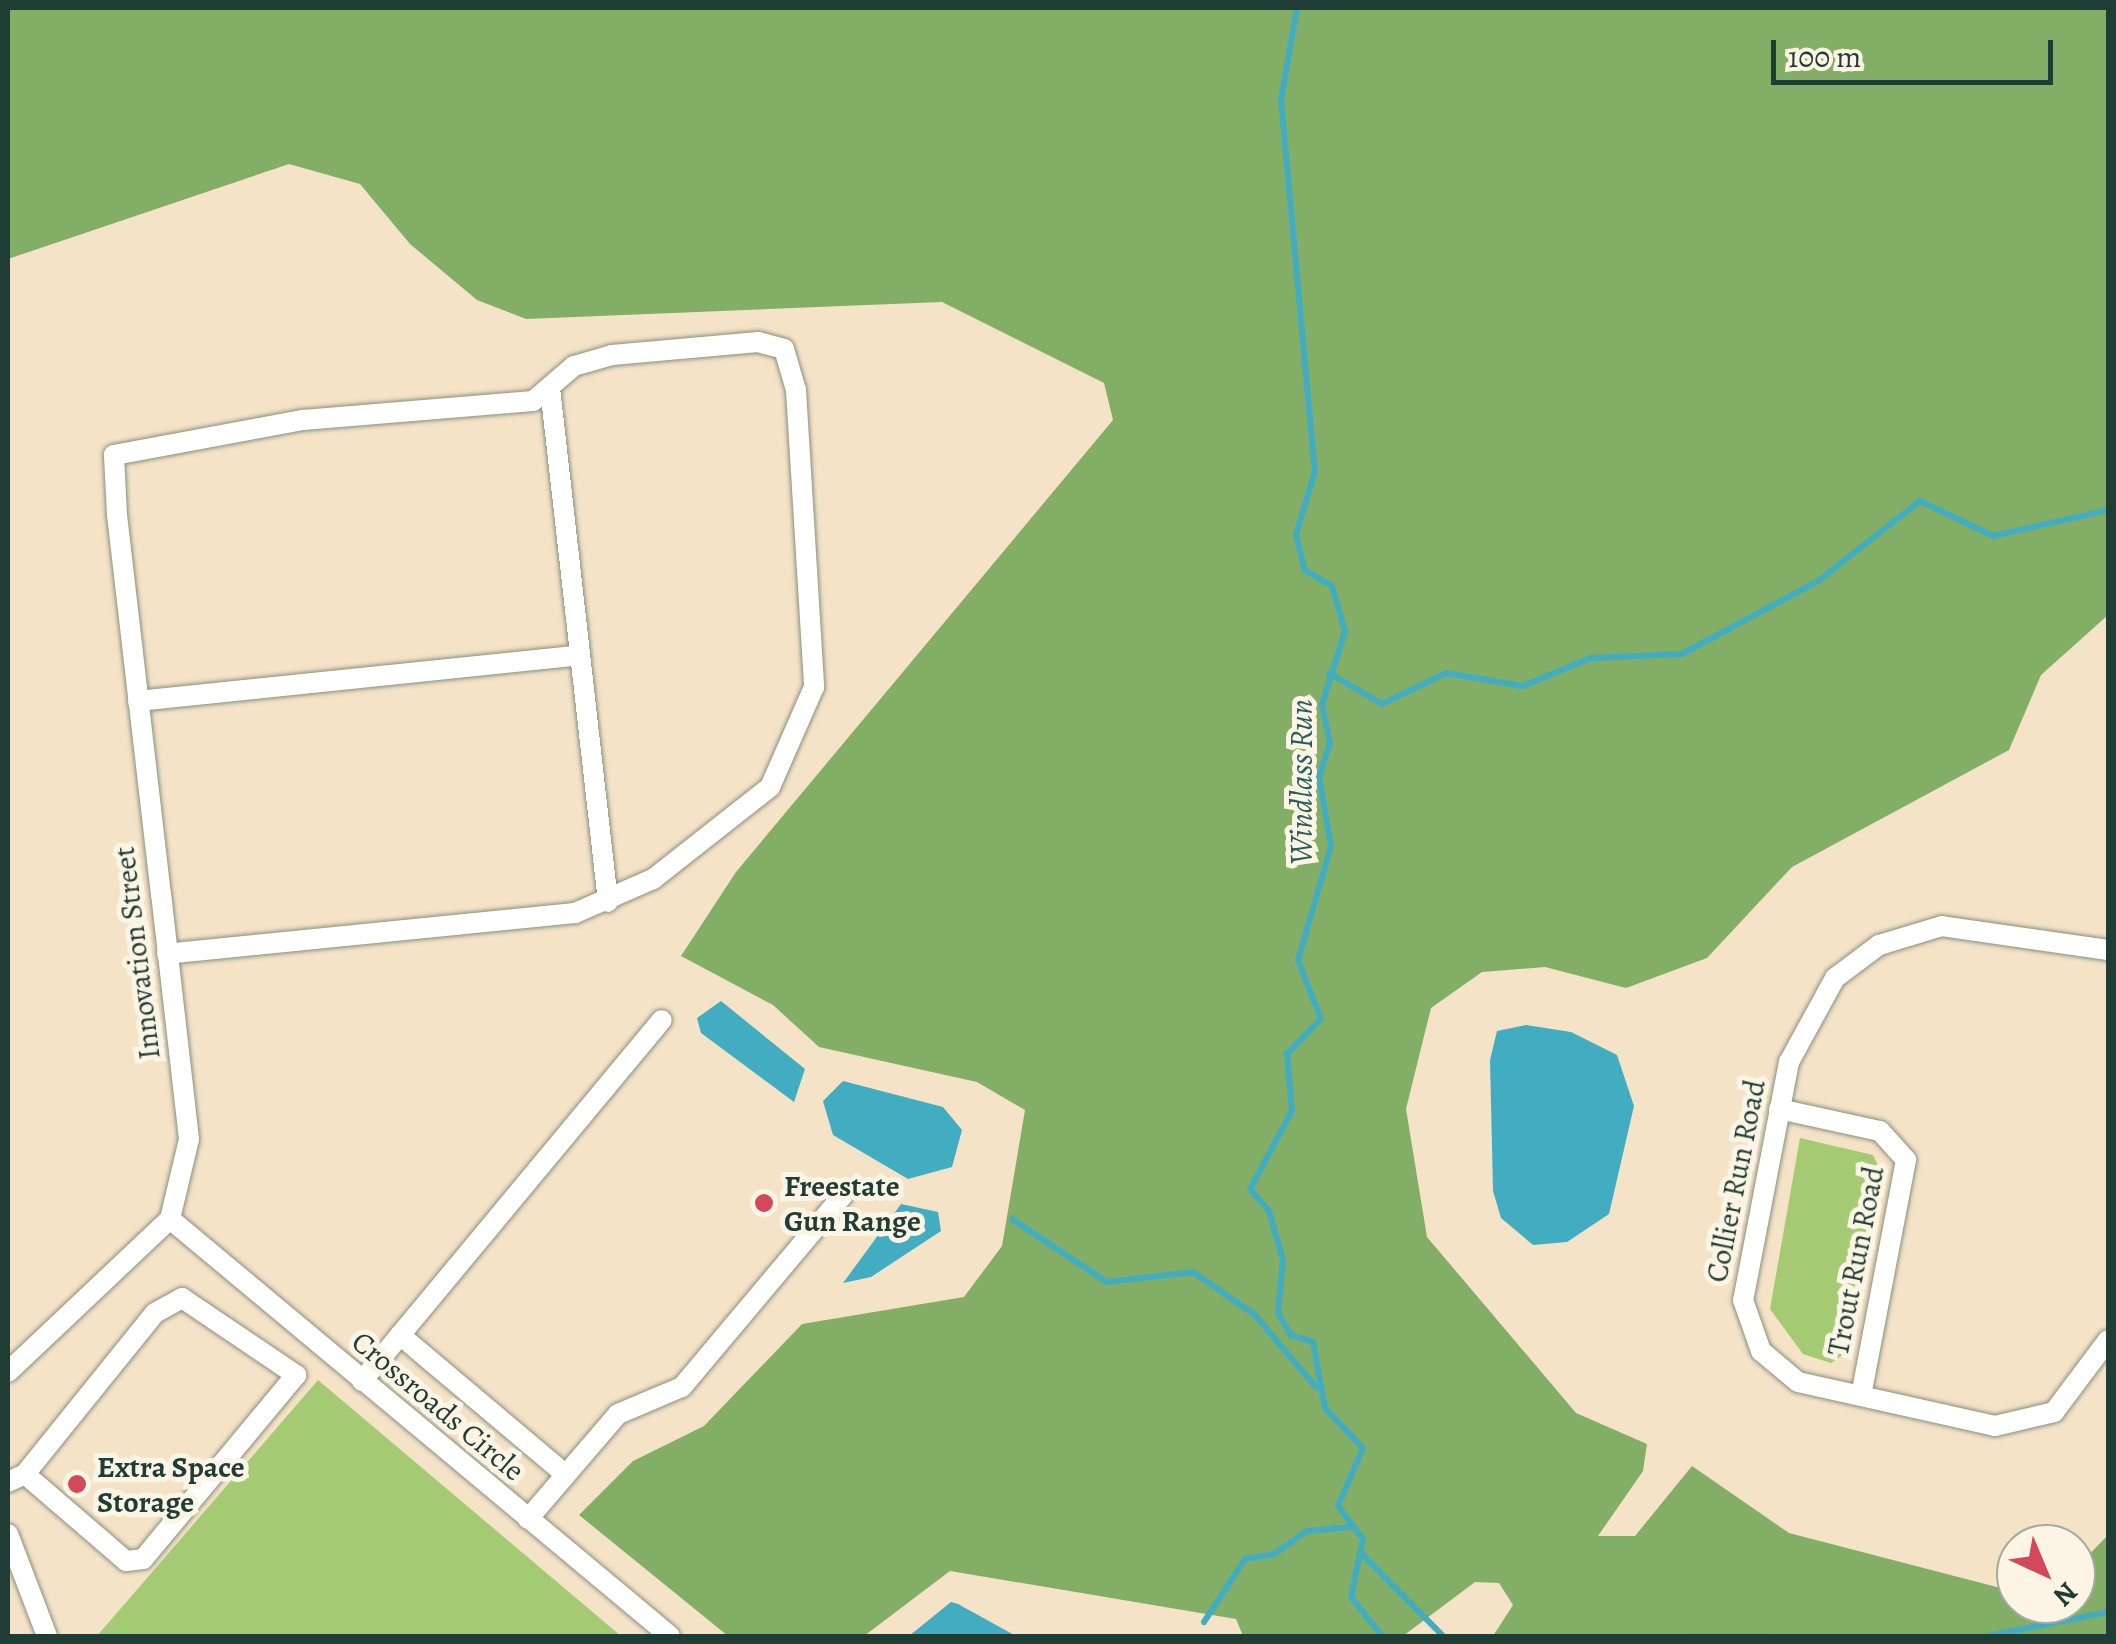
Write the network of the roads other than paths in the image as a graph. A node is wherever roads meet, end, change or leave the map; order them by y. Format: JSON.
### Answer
{"nodes":[{"id":1,"x":550,"y":388,"type":"junction"},
{"id":2,"x":577,"y":656,"type":"junction"},
{"id":3,"x":138,"y":701,"type":"junction"},
{"id":4,"x":608,"y":902,"type":"junction"},
{"id":5,"x":2108,"y":950,"type":"edge"},
{"id":6,"x":168,"y":954,"type":"junction"},
{"id":7,"x":662,"y":1020,"type":"dead end"},
{"id":8,"x":1779,"y":1109,"type":"junction"},
{"id":9,"x":843,"y":1195,"type":"dead end"},
{"id":10,"x":170,"y":1220,"type":"junction"},
{"id":11,"x":400,"y":1335,"type":"junction"},
{"id":12,"x":2108,"y":1340,"type":"edge"},
{"id":13,"x":8,"y":1372,"type":"edge"},
{"id":14,"x":362,"y":1380,"type":"junction"},
{"id":15,"x":1861,"y":1396,"type":"junction"},
{"id":16,"x":566,"y":1475,"type":"junction"},
{"id":17,"x":16,"y":1478,"type":"edge"},
{"id":18,"x":528,"y":1520,"type":"junction"},
{"id":19,"x":8,"y":1534,"type":"edge"},
{"id":20,"x":47,"y":1636,"type":"edge"},
{"id":21,"x":670,"y":1636,"type":"edge"}],
"edges":[{"from":1,"to":2,"type":"street"},
{"from":1,"to":3,"type":"street","name":"Innovation Street"},
{"from":1,"to":4,"type":"street"},
{"from":2,"to":3,"type":"street"},
{"from":2,"to":4,"type":"street"},
{"from":3,"to":6,"type":"street","name":"Innovation Street"},
{"from":4,"to":6,"type":"street"},
{"from":5,"to":8,"type":"street","name":"Collier Run Road"},
{"from":6,"to":10,"type":"street","name":"Innovation Street"},
{"from":7,"to":11,"type":"street"},
{"from":8,"to":15,"type":"street","name":"Collier Run Road"},
{"from":8,"to":15,"type":"street","name":"Trout Run Road"},
{"from":9,"to":16,"type":"street"},
{"from":10,"to":13,"type":"street"},
{"from":10,"to":14,"type":"street","name":"Crossroads Circle"},
{"from":11,"to":14,"type":"street"},
{"from":11,"to":16,"type":"street"},
{"from":12,"to":15,"type":"street","name":"Collier Run Road"},
{"from":14,"to":18,"type":"street","name":"Crossroads Circle"},
{"from":16,"to":18,"type":"street"},
{"from":17,"to":17,"type":"street"},
{"from":18,"to":21,"type":"street","name":"Crossroads Circle"},
{"from":19,"to":20,"type":"street"}]}
